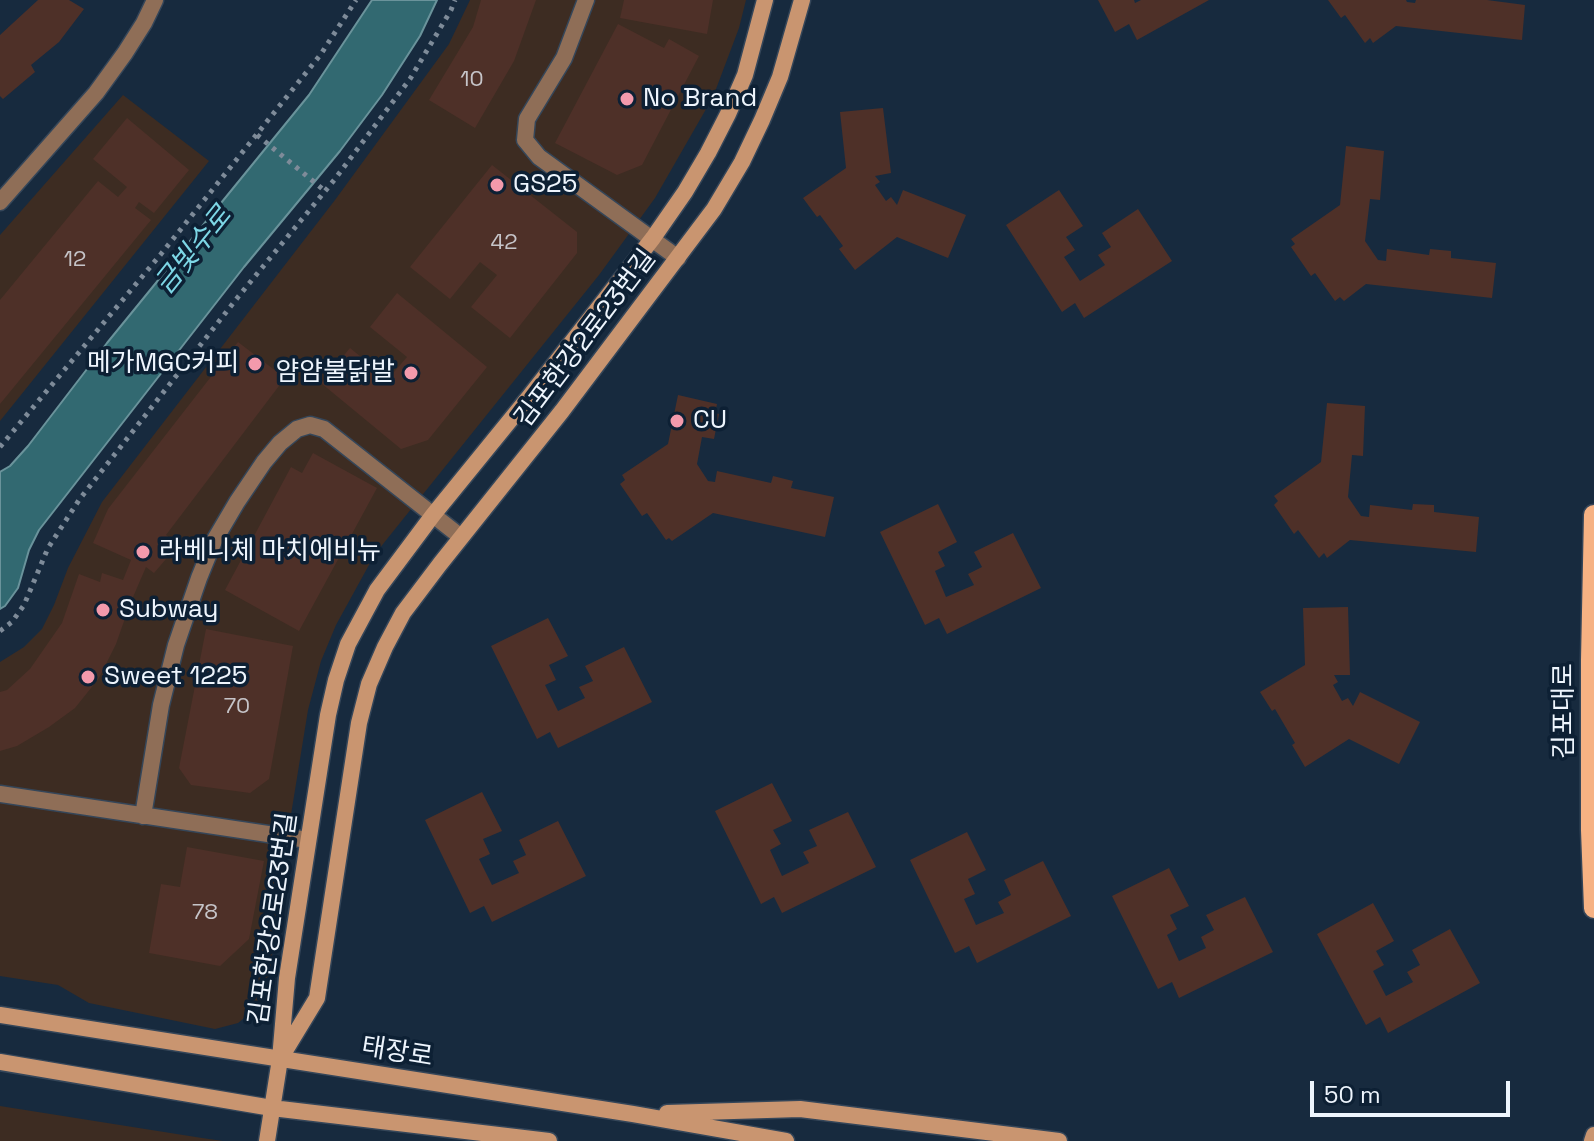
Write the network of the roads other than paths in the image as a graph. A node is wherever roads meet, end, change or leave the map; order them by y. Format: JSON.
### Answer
{"nodes":[{"id":1,"x":155,"y":0,"type":"edge"},
{"id":2,"x":586,"y":0,"type":"edge"},
{"id":3,"x":765,"y":0,"type":"edge"},
{"id":4,"x":802,"y":0,"type":"edge"},
{"id":5,"x":0,"y":202,"type":"edge"},
{"id":6,"x":653,"y":238,"type":"junction"},
{"id":7,"x":678,"y":258,"type":"junction"},
{"id":8,"x":433,"y":515,"type":"junction"},
{"id":9,"x":1594,"y":515,"type":"edge"},
{"id":10,"x":461,"y":537,"type":"junction"},
{"id":11,"x":0,"y":794,"type":"edge"},
{"id":12,"x":143,"y":816,"type":"junction"},
{"id":13,"x":308,"y":840,"type":"junction"},
{"id":14,"x":1594,"y":908,"type":"edge"},
{"id":15,"x":0,"y":1015,"type":"edge"},
{"id":16,"x":280,"y":1059,"type":"junction"},
{"id":17,"x":0,"y":1062,"type":"edge"},
{"id":18,"x":272,"y":1108,"type":"junction"},
{"id":19,"x":633,"y":1114,"type":"junction"},
{"id":20,"x":1594,"y":1135,"type":"edge"},
{"id":21,"x":267,"y":1141,"type":"edge"},
{"id":22,"x":549,"y":1141,"type":"edge"},
{"id":23,"x":786,"y":1141,"type":"edge"},
{"id":24,"x":1059,"y":1141,"type":"edge"},
{"id":25,"x":1592,"y":1141,"type":"edge"}],
"edges":[{"from":1,"to":5,"type":"street"},
{"from":2,"to":6,"type":"street"},
{"from":3,"to":6,"type":"street","name":"김포한강2로23번길"},
{"from":4,"to":7,"type":"street","name":"김포한강2로23번길"},
{"from":6,"to":7,"type":"street"},
{"from":6,"to":8,"type":"street","name":"김포한강2로23번길"},
{"from":7,"to":10,"type":"street","name":"김포한강2로23번길"},
{"from":8,"to":10,"type":"street"},
{"from":8,"to":12,"type":"street"},
{"from":8,"to":13,"type":"street","name":"김포한강2로23번길"},
{"from":9,"to":14,"type":"main road","name":"김포대로"},
{"from":10,"to":16,"type":"street","name":"김포한강2로23번길"},
{"from":11,"to":12,"type":"street"},
{"from":12,"to":13,"type":"street"},
{"from":13,"to":16,"type":"street","name":"김포한강2로23번길"},
{"from":15,"to":16,"type":"street","name":"태장로"},
{"from":16,"to":18,"type":"street"},
{"from":16,"to":19,"type":"street","name":"태장로"},
{"from":17,"to":18,"type":"street"},
{"from":18,"to":21,"type":"street"},
{"from":18,"to":22,"type":"street"},
{"from":19,"to":23,"type":"street","name":"태장로"},
{"from":19,"to":24,"type":"street"},
{"from":20,"to":25,"type":"street"}]}
